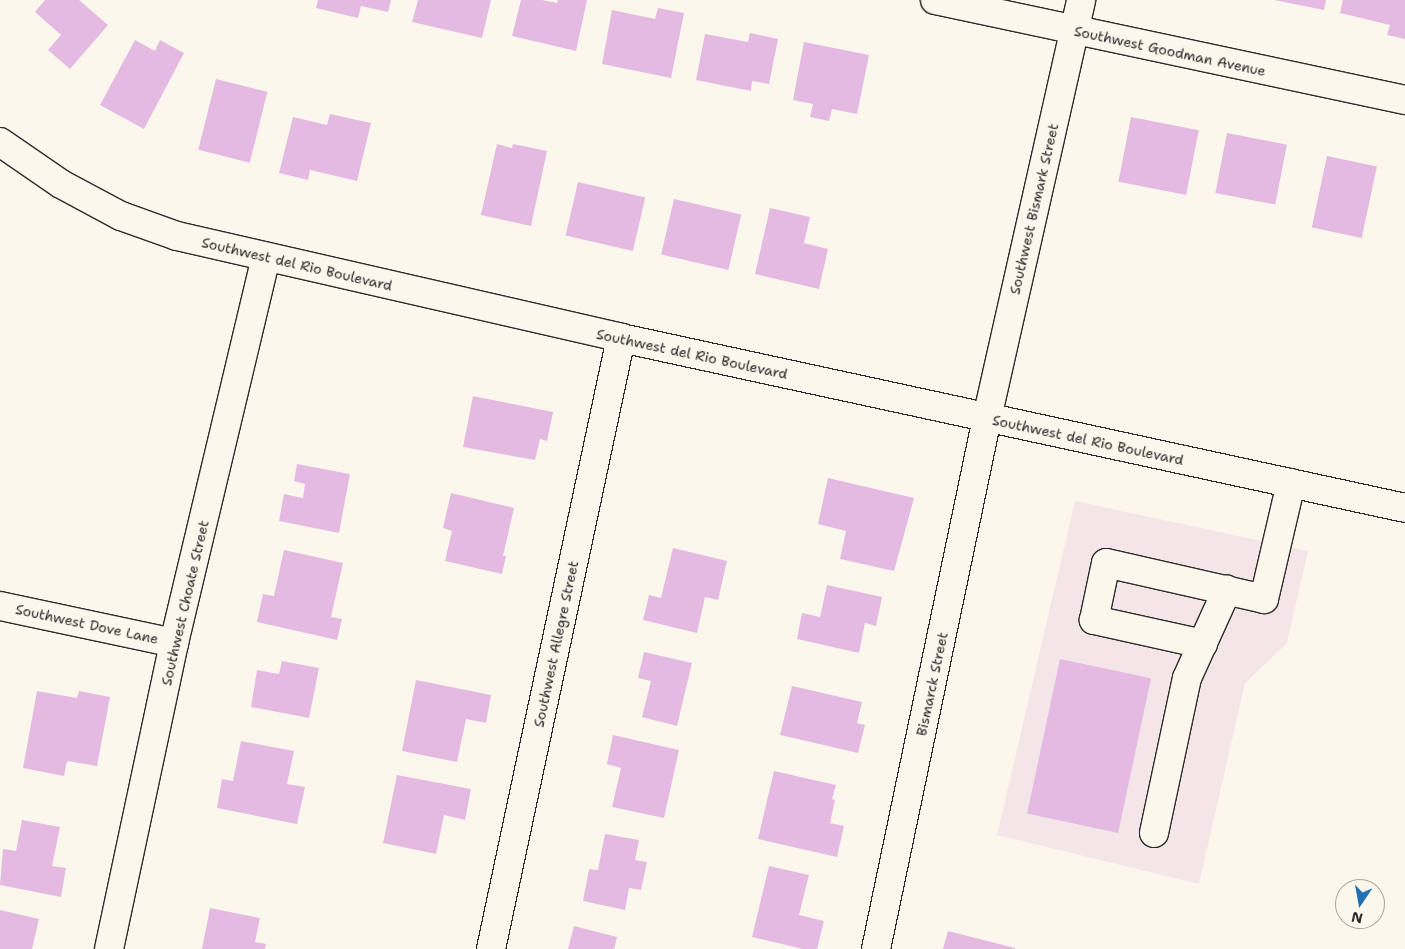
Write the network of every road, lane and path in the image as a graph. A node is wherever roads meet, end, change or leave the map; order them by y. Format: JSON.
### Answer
{"nodes":[{"id":1,"x":935,"y":0,"type":"edge"},
{"id":2,"x":1081,"y":0,"type":"edge"},
{"id":3,"x":1074,"y":30,"type":"junction"},
{"id":4,"x":1405,"y":100,"type":"edge"},
{"id":5,"x":0,"y":142,"type":"edge"},
{"id":6,"x":266,"y":258,"type":"junction"},
{"id":7,"x":622,"y":338,"type":"junction"},
{"id":8,"x":988,"y":418,"type":"junction"},
{"id":9,"x":1291,"y":483,"type":"junction"},
{"id":10,"x":1405,"y":508,"type":"edge"},
{"id":11,"x":1227,"y":590,"type":"junction"},
{"id":12,"x":0,"y":606,"type":"edge"},
{"id":13,"x":174,"y":643,"type":"junction"},
{"id":14,"x":1203,"y":644,"type":"junction"},
{"id":15,"x":1154,"y":833,"type":"dead end"},
{"id":16,"x":109,"y":949,"type":"edge"},
{"id":17,"x":491,"y":949,"type":"edge"},
{"id":18,"x":876,"y":949,"type":"edge"}],
"edges":[{"from":1,"to":3,"type":"street","name":"Southwest Goodman Avenue"},
{"from":2,"to":3,"type":"street","name":"Southwest Bismark Street"},
{"from":3,"to":4,"type":"street","name":"Southwest Goodman Avenue"},
{"from":3,"to":8,"type":"street","name":"Southwest Bismark Street"},
{"from":5,"to":6,"type":"street","name":"Southwest del Rio Boulevard"},
{"from":6,"to":7,"type":"street","name":"Southwest del Rio Boulevard"},
{"from":6,"to":13,"type":"street","name":"Southwest Choate Street"},
{"from":7,"to":8,"type":"street","name":"Southwest del Rio Boulevard"},
{"from":7,"to":17,"type":"street","name":"Southwest Allegre Street"},
{"from":8,"to":9,"type":"street","name":"Southwest del Rio Boulevard"},
{"from":8,"to":18,"type":"street","name":"Bismarck Street"},
{"from":9,"to":10,"type":"street","name":"Southwest del Rio Boulevard"},
{"from":9,"to":11,"type":"street"},
{"from":11,"to":14,"type":"street"},
{"from":11,"to":14,"type":"street"},
{"from":12,"to":13,"type":"street","name":"Southwest Dove Lane"},
{"from":13,"to":16,"type":"street","name":"Southwest Choate Street"},
{"from":14,"to":15,"type":"street"}]}
